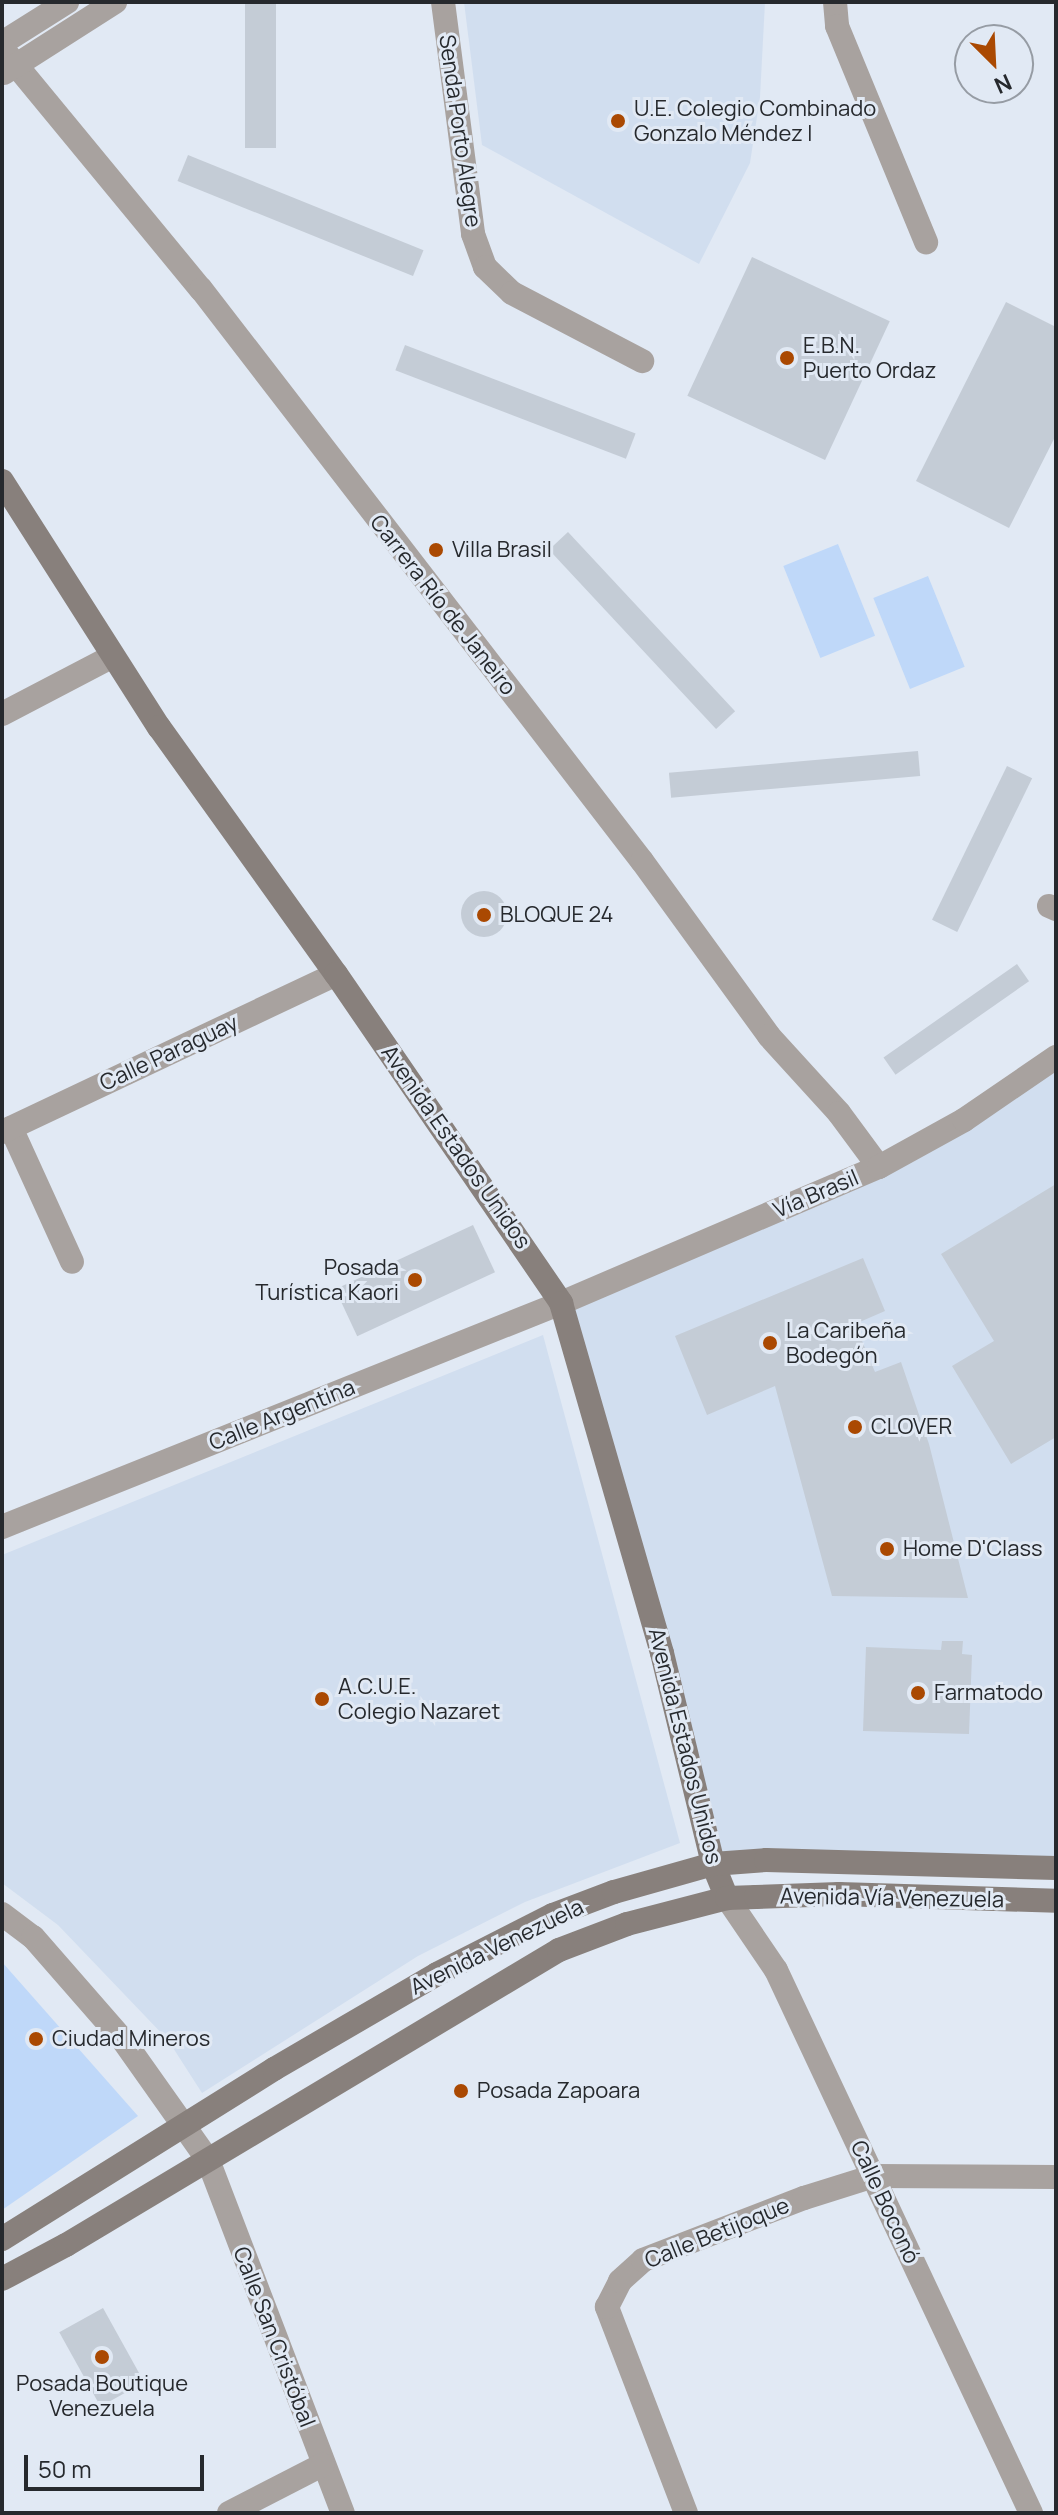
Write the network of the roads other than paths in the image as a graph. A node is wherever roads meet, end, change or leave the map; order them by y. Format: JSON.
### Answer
{"nodes":[{"id":1,"x":67,"y":2,"type":"edge"},
{"id":2,"x":115,"y":2,"type":"edge"},
{"id":3,"x":443,"y":2,"type":"edge"},
{"id":4,"x":835,"y":2,"type":"edge"},
{"id":5,"x":6,"y":57,"type":"edge"},
{"id":6,"x":926,"y":242,"type":"dead end"},
{"id":7,"x":642,"y":361,"type":"dead end"},
{"id":8,"x":2,"y":481,"type":"edge"},
{"id":9,"x":113,"y":656,"type":"junction"},
{"id":10,"x":2,"y":714,"type":"edge"},
{"id":11,"x":336,"y":974,"type":"junction"},
{"id":12,"x":1056,"y":1057,"type":"edge"},
{"id":13,"x":6,"y":1130,"type":"edge"},
{"id":14,"x":879,"y":1167,"type":"junction"},
{"id":15,"x":72,"y":1262,"type":"dead end"},
{"id":16,"x":561,"y":1303,"type":"junction"},
{"id":17,"x":2,"y":1527,"type":"edge"},
{"id":18,"x":713,"y":1864,"type":"junction"},
{"id":19,"x":1056,"y":1868,"type":"edge"},
{"id":20,"x":727,"y":1898,"type":"junction"},
{"id":21,"x":1056,"y":1901,"type":"edge"},
{"id":22,"x":2,"y":1914,"type":"edge"},
{"id":23,"x":182,"y":2126,"type":"junction"},
{"id":24,"x":208,"y":2160,"type":"junction"},
{"id":25,"x":874,"y":2176,"type":"junction"},
{"id":26,"x":1056,"y":2177,"type":"edge"},
{"id":27,"x":2,"y":2239,"type":"edge"},
{"id":28,"x":2,"y":2279,"type":"edge"},
{"id":29,"x":322,"y":2465,"type":"junction"},
{"id":30,"x":229,"y":2513,"type":"edge"},
{"id":31,"x":343,"y":2513,"type":"edge"},
{"id":32,"x":686,"y":2513,"type":"edge"},
{"id":33,"x":1031,"y":2513,"type":"edge"}],
"edges":[{"from":1,"to":5,"type":"street"},
{"from":2,"to":5,"type":"street"},
{"from":3,"to":7,"type":"street","name":"Senda Porto Alegre"},
{"from":4,"to":6,"type":"street"},
{"from":5,"to":14,"type":"street","name":"Carrera Río de Janeiro"},
{"from":8,"to":9,"type":"street","name":"Avenida Estados Unidos"},
{"from":9,"to":10,"type":"street"},
{"from":9,"to":11,"type":"street","name":"Avenida Estados Unidos"},
{"from":11,"to":13,"type":"street","name":"Calle Paraguay"},
{"from":11,"to":16,"type":"street","name":"Avenida Estados Unidos"},
{"from":12,"to":14,"type":"street","name":"Vía Brasil"},
{"from":13,"to":15,"type":"street"},
{"from":14,"to":16,"type":"street","name":"Vía Brasil"},
{"from":16,"to":17,"type":"street","name":"Calle Argentina"},
{"from":16,"to":18,"type":"street","name":"Avenida Estados Unidos"},
{"from":18,"to":19,"type":"street","name":"Avenida Venezuela"},
{"from":18,"to":20,"type":"street","name":"Avenida Estados Unidos"},
{"from":18,"to":23,"type":"street","name":"Avenida Venezuela"},
{"from":20,"to":21,"type":"street","name":"Avenida Vía Venezuela"},
{"from":20,"to":24,"type":"street","name":"Avenida Venezuela"},
{"from":20,"to":25,"type":"street","name":"Calle Boconó"},
{"from":22,"to":23,"type":"street","name":"Calle San Cristóbal"},
{"from":23,"to":24,"type":"street","name":"Calle San Cristóbal"},
{"from":23,"to":27,"type":"street","name":"Avenida Venezuela"},
{"from":24,"to":28,"type":"street","name":"Avenida Venezuela"},
{"from":24,"to":29,"type":"street","name":"Calle San Cristóbal"},
{"from":25,"to":26,"type":"street","name":"Calle Betijoque"},
{"from":25,"to":32,"type":"street","name":"Calle Betijoque"},
{"from":25,"to":33,"type":"street","name":"Calle Boconó"},
{"from":29,"to":30,"type":"street"},
{"from":29,"to":31,"type":"street","name":"Calle San Cristóbal"}]}
